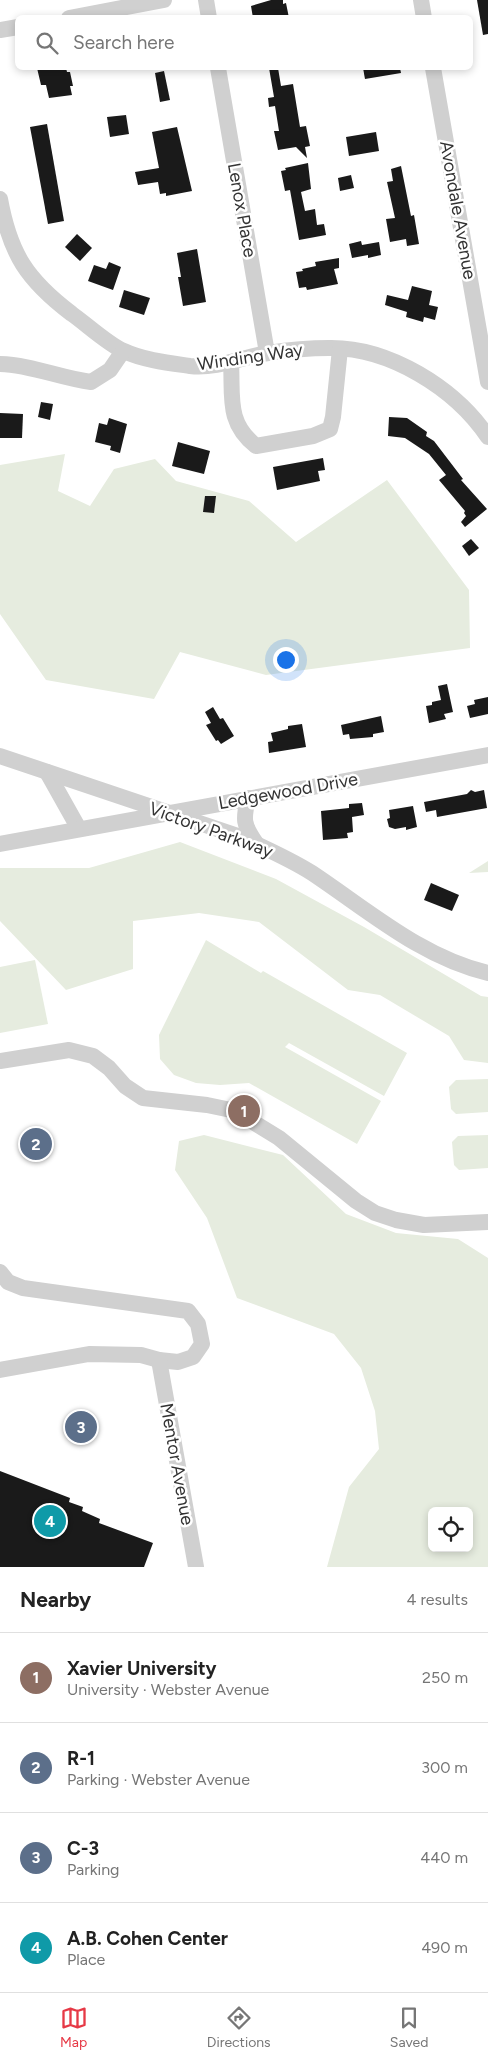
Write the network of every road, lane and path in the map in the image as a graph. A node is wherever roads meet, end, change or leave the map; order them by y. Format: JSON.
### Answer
{"nodes":[{"id":1,"x":164,"y":0,"type":"edge"},
{"id":2,"x":206,"y":0,"type":"edge"},
{"id":3,"x":421,"y":0,"type":"edge"},
{"id":4,"x":85,"y":15,"type":"edge"},
{"id":5,"x":208,"y":15,"type":"edge"},
{"id":6,"x":424,"y":15,"type":"edge"},
{"id":7,"x":15,"y":28,"type":"edge"},
{"id":8,"x":0,"y":30,"type":"edge"},
{"id":9,"x":218,"y":70,"type":"edge"},
{"id":10,"x":433,"y":70,"type":"edge"},
{"id":11,"x":0,"y":199,"type":"edge"},
{"id":12,"x":340,"y":349,"type":"junction"},
{"id":13,"x":123,"y":351,"type":"junction"},
{"id":14,"x":267,"y":353,"type":"junction"},
{"id":15,"x":231,"y":362,"type":"junction"},
{"id":16,"x":0,"y":364,"type":"edge"},
{"id":17,"x":488,"y":382,"type":"edge"},
{"id":18,"x":488,"y":437,"type":"edge"},
{"id":19,"x":488,"y":754,"type":"edge"},
{"id":20,"x":0,"y":756,"type":"edge"},
{"id":21,"x":47,"y":772,"type":"junction"},
{"id":22,"x":248,"y":798,"type":"junction"},
{"id":23,"x":166,"y":813,"type":"junction"},
{"id":24,"x":80,"y":829,"type":"junction"},
{"id":25,"x":256,"y":843,"type":"junction"},
{"id":26,"x":0,"y":844,"type":"edge"},
{"id":27,"x":488,"y":973,"type":"edge"},
{"id":28,"x":0,"y":1061,"type":"edge"},
{"id":29,"x":488,"y":1222,"type":"edge"},
{"id":30,"x":0,"y":1272,"type":"edge"},
{"id":31,"x":159,"y":1360,"type":"junction"},
{"id":32,"x":0,"y":1370,"type":"edge"},
{"id":33,"x":196,"y":1567,"type":"edge"}],
"edges":[{"from":1,"to":4,"type":"street"},
{"from":2,"to":5,"type":"street"},
{"from":3,"to":6,"type":"street"},
{"from":7,"to":8,"type":"street"},
{"from":9,"to":14,"type":"street","name":"Lenox Place"},
{"from":10,"to":17,"type":"street","name":"Avondale Avenue"},
{"from":11,"to":13,"type":"street"},
{"from":12,"to":14,"type":"street","name":"Winding Way"},
{"from":12,"to":15,"type":"street"},
{"from":12,"to":18,"type":"street","name":"Winding Way"},
{"from":13,"to":15,"type":"street","name":"Winding Way"},
{"from":13,"to":16,"type":"street"},
{"from":14,"to":15,"type":"street","name":"Winding Way"},
{"from":19,"to":22,"type":"street","name":"Ledgewood Drive"},
{"from":20,"to":21,"type":"street","name":"Victory Parkway"},
{"from":21,"to":23,"type":"street","name":"Victory Parkway"},
{"from":21,"to":24,"type":"street"},
{"from":22,"to":23,"type":"street","name":"Ledgewood Drive"},
{"from":22,"to":25,"type":"street"},
{"from":23,"to":24,"type":"street","name":"Ledgewood Drive"},
{"from":23,"to":25,"type":"street","name":"Victory Parkway"},
{"from":24,"to":26,"type":"street","name":"Ledgewood Drive"},
{"from":25,"to":27,"type":"street","name":"Victory Parkway"},
{"from":28,"to":29,"type":"street"},
{"from":30,"to":31,"type":"street"},
{"from":31,"to":32,"type":"street"},
{"from":31,"to":33,"type":"street","name":"Mentor Avenue"}]}
